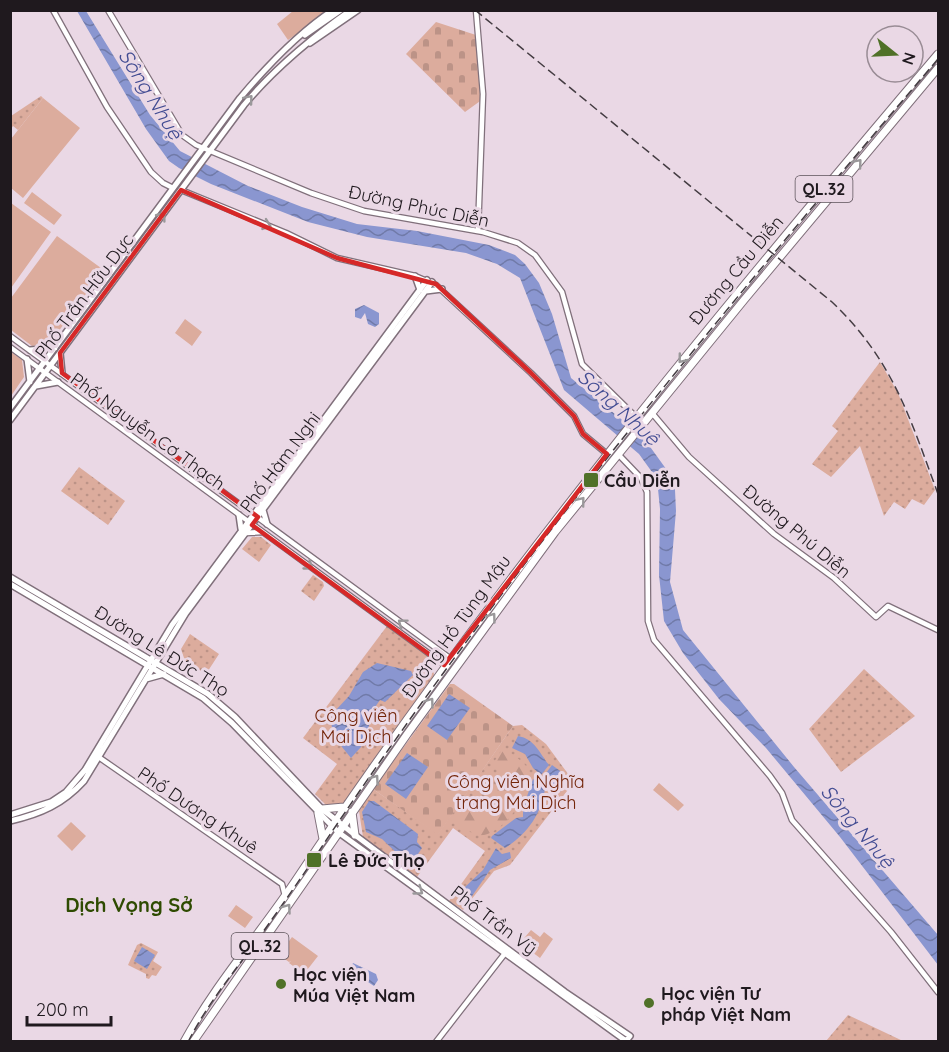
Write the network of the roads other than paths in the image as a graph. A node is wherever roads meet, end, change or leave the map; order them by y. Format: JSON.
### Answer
{"nodes":[{"id":1,"x":53,"y":10,"type":"edge"},
{"id":2,"x":108,"y":10,"type":"edge"},
{"id":3,"x":333,"y":10,"type":"edge"},
{"id":4,"x":340,"y":10,"type":"edge"},
{"id":5,"x":351,"y":10,"type":"edge"},
{"id":6,"x":358,"y":10,"type":"edge"},
{"id":7,"x":476,"y":10,"type":"edge"},
{"id":8,"x":313,"y":33,"type":"junction"},
{"id":9,"x":295,"y":41,"type":"junction"},
{"id":10,"x":296,"y":51,"type":"junction"},
{"id":11,"x":939,"y":54,"type":"edge"},
{"id":12,"x":939,"y":68,"type":"edge"},
{"id":13,"x":903,"y":96,"type":"junction"},
{"id":14,"x":909,"y":102,"type":"junction"},
{"id":15,"x":201,"y":151,"type":"junction"},
{"id":16,"x":207,"y":154,"type":"junction"},
{"id":17,"x":173,"y":188,"type":"junction"},
{"id":18,"x":181,"y":190,"type":"junction"},
{"id":19,"x":478,"y":231,"type":"junction"},
{"id":20,"x":771,"y":252,"type":"junction"},
{"id":21,"x":779,"y":258,"type":"junction"},
{"id":22,"x":112,"y":271,"type":"junction"},
{"id":23,"x":753,"y":274,"type":"junction"},
{"id":24,"x":118,"y":275,"type":"junction"},
{"id":25,"x":416,"y":276,"type":"junction"},
{"id":26,"x":429,"y":281,"type":"junction"},
{"id":27,"x":760,"y":281,"type":"junction"},
{"id":28,"x":442,"y":290,"type":"junction"},
{"id":29,"x":423,"y":291,"type":"junction"},
{"id":30,"x":720,"y":314,"type":"junction"},
{"id":31,"x":727,"y":321,"type":"junction"},
{"id":32,"x":10,"y":336,"type":"edge"},
{"id":33,"x":10,"y":347,"type":"edge"},
{"id":34,"x":55,"y":348,"type":"junction"},
{"id":35,"x":30,"y":350,"type":"junction"},
{"id":36,"x":60,"y":353,"type":"junction"},
{"id":37,"x":27,"y":359,"type":"junction"},
{"id":38,"x":48,"y":363,"type":"junction"},
{"id":39,"x":43,"y":371,"type":"junction"},
{"id":40,"x":62,"y":373,"type":"junction"},
{"id":41,"x":30,"y":382,"type":"junction"},
{"id":42,"x":58,"y":382,"type":"junction"},
{"id":43,"x":36,"y":386,"type":"junction"},
{"id":44,"x":10,"y":408,"type":"edge"},
{"id":45,"x":652,"y":413,"type":"junction"},
{"id":46,"x":636,"y":417,"type":"junction"},
{"id":47,"x":10,"y":420,"type":"edge"},
{"id":48,"x":617,"y":441,"type":"joint"},
{"id":49,"x":624,"y":447,"type":"joint"},
{"id":50,"x":607,"y":454,"type":"junction"},
{"id":51,"x":618,"y":454,"type":"junction"},
{"id":52,"x":244,"y":507,"type":"junction"},
{"id":53,"x":262,"y":508,"type":"junction"},
{"id":54,"x":239,"y":515,"type":"junction"},
{"id":55,"x":256,"y":515,"type":"junction"},
{"id":56,"x":556,"y":517,"type":"junction"},
{"id":57,"x":564,"y":522,"type":"junction"},
{"id":58,"x":250,"y":523,"type":"junction"},
{"id":59,"x":267,"y":524,"type":"junction"},
{"id":60,"x":244,"y":531,"type":"junction"},
{"id":61,"x":262,"y":532,"type":"junction"},
{"id":62,"x":525,"y":558,"type":"junction"},
{"id":63,"x":532,"y":563,"type":"junction"},
{"id":64,"x":337,"y":576,"type":"junction"},
{"id":65,"x":10,"y":577,"type":"edge"},
{"id":66,"x":508,"y":580,"type":"junction"},
{"id":67,"x":332,"y":582,"type":"junction"},
{"id":68,"x":10,"y":584,"type":"edge"},
{"id":69,"x":516,"y":585,"type":"junction"},
{"id":70,"x":939,"y":630,"type":"edge"},
{"id":71,"x":159,"y":652,"type":"junction"},
{"id":72,"x":139,"y":656,"type":"junction"},
{"id":73,"x":449,"y":658,"type":"junction"},
{"id":74,"x":152,"y":664,"type":"junction"},
{"id":75,"x":458,"y":664,"type":"junction"},
{"id":76,"x":444,"y":665,"type":"junction"},
{"id":77,"x":165,"y":671,"type":"junction"},
{"id":78,"x":453,"y":671,"type":"junction"},
{"id":79,"x":144,"y":677,"type":"junction"},
{"id":80,"x":407,"y":718,"type":"junction"},
{"id":81,"x":415,"y":723,"type":"junction"},
{"id":82,"x":400,"y":727,"type":"junction"},
{"id":83,"x":113,"y":731,"type":"junction"},
{"id":84,"x":408,"y":733,"type":"junction"},
{"id":85,"x":100,"y":759,"type":"junction"},
{"id":86,"x":344,"y":807,"type":"junction"},
{"id":87,"x":319,"y":809,"type":"junction"},
{"id":88,"x":352,"y":812,"type":"junction"},
{"id":89,"x":10,"y":815,"type":"edge"},
{"id":90,"x":10,"y":821,"type":"edge"},
{"id":91,"x":333,"y":822,"type":"junction"},
{"id":92,"x":341,"y":828,"type":"junction"},
{"id":93,"x":355,"y":835,"type":"junction"},
{"id":94,"x":323,"y":839,"type":"junction"},
{"id":95,"x":294,"y":883,"type":"junction"},
{"id":96,"x":282,"y":884,"type":"junction"},
{"id":97,"x":285,"y":896,"type":"junction"},
{"id":98,"x":506,"y":951,"type":"junction"},
{"id":99,"x":240,"y":958,"type":"junction"},
{"id":100,"x":247,"y":963,"type":"junction"},
{"id":101,"x":231,"y":970,"type":"junction"},
{"id":102,"x":238,"y":976,"type":"junction"},
{"id":103,"x":939,"y":992,"type":"edge"},
{"id":104,"x":628,"y":1038,"type":"edge"},
{"id":105,"x":184,"y":1041,"type":"edge"},
{"id":106,"x":193,"y":1041,"type":"edge"},
{"id":107,"x":436,"y":1041,"type":"edge"}],
"edges":[{"from":1,"to":17,"type":"street"},
{"from":2,"to":15,"type":"street","name":"Đường Phúc Diễn"},
{"from":3,"to":9,"type":"main road"},
{"from":4,"to":8,"type":"main road"},
{"from":5,"to":8,"type":"main road"},
{"from":6,"to":10,"type":"main road"},
{"from":7,"to":19,"type":"street"},
{"from":8,"to":9,"type":"main road"},
{"from":8,"to":10,"type":"main road"},
{"from":9,"to":15,"type":"main road","name":"Phố Trần Hữu Dực"},
{"from":16,"to":10,"type":"main road","name":"Phố Trần Hữu Dực","one_way":true},
{"from":11,"to":13,"type":"highway","name":"Đường Cầu Diễn","number":"QL.32"},
{"from":12,"to":14,"type":"highway","name":"Đường Cầu Diễn","number":"QL.32"},
{"from":13,"to":14,"type":"highway"},
{"from":13,"to":20,"type":"highway","name":"Đường Cầu Diễn","number":"QL.32"},
{"from":21,"to":14,"type":"highway","name":"Đường Cầu Diễn","number":"QL.32","one_way":true},
{"from":15,"to":16,"type":"street","name":"Đường Phúc Diễn"},
{"from":15,"to":17,"type":"main road","name":"Phố Trần Hữu Dực"},
{"from":16,"to":18,"type":"main road","name":"Phố Trần Hữu Dực"},
{"from":16,"to":19,"type":"street","name":"Đường Phúc Diễn"},
{"from":17,"to":22,"type":"main road","name":"Phố Trần Hữu Dực"},
{"from":24,"to":18,"type":"main road","name":"Phố Trần Hữu Dực","one_way":true},
{"from":18,"to":25,"type":"street","one_way":true},
{"from":19,"to":46,"type":"street","name":"Đường Phúc Diễn"},
{"from":20,"to":21,"type":"highway"},
{"from":20,"to":23,"type":"highway","name":"Đường Cầu Diễn","number":"QL.32"},
{"from":21,"to":27,"type":"highway","name":"Đường Cầu Diễn","number":"QL.32"},
{"from":22,"to":24,"type":"main road"},
{"from":22,"to":34,"type":"main road","name":"Phố Trần Hữu Dực"},
{"from":23,"to":27,"type":"highway"},
{"from":23,"to":30,"type":"highway","name":"Đường Cầu Diễn","number":"QL.32"},
{"from":24,"to":36,"type":"main road","name":"Phố Trần Hữu Dực"},
{"from":25,"to":26,"type":"street"},
{"from":25,"to":29,"type":"main road"},
{"from":26,"to":28,"type":"street"},
{"from":26,"to":29,"type":"main road","name":"Phố Hàm Nghi"},
{"from":27,"to":31,"type":"highway","name":"Đường Cầu Diễn","number":"QL.32"},
{"from":28,"to":29,"type":"main road"},
{"from":28,"to":50,"type":"street"},
{"from":29,"to":53,"type":"main road","name":"Phố Hàm Nghi"},
{"from":30,"to":31,"type":"highway"},
{"from":30,"to":46,"type":"highway","name":"Đường Cầu Diễn","number":"QL.32","one_way":true},
{"from":31,"to":45,"type":"highway","name":"Đường Cầu Diễn","number":"QL.32"},
{"from":32,"to":35,"type":"street","name":"Phố Nguyễn Cơ Thạch"},
{"from":33,"to":37,"type":"street","name":"Phố Nguyễn Cơ Thạch"},
{"from":34,"to":35,"type":"main road"},
{"from":34,"to":38,"type":"main road","name":"Phố Trần Hữu Dực"},
{"from":35,"to":38,"type":"street","name":"Phố Nguyễn Cơ Thạch"},
{"from":36,"to":38,"type":"main road","name":"Phố Trần Hữu Dực"},
{"from":36,"to":40,"type":"main road"},
{"from":37,"to":39,"type":"street","name":"Phố Nguyễn Cơ Thạch"},
{"from":37,"to":41,"type":"main road"},
{"from":38,"to":39,"type":"main road","name":"Phố Trần Hữu Dực"},
{"from":38,"to":40,"type":"street","name":"Phố Nguyễn Cơ Thạch"},
{"from":39,"to":41,"type":"main road","name":"Phố Trần Hữu Dực"},
{"from":39,"to":42,"type":"street","name":"Phố Nguyễn Cơ Thạch"},
{"from":39,"to":43,"type":"main road","name":"Phố Trần Hữu Dực"},
{"from":40,"to":52,"type":"street","name":"Phố Nguyễn Cơ Thạch"},
{"from":41,"to":44,"type":"main road","name":"Phố Trần Hữu Dực"},
{"from":42,"to":43,"type":"main road"},
{"from":42,"to":54,"type":"street","name":"Phố Nguyễn Cơ Thạch"},
{"from":43,"to":47,"type":"main road","name":"Phố Trần Hữu Dực"},
{"from":45,"to":49,"type":"highway","name":"Đường Cầu Diễn","number":"QL.32"},
{"from":45,"to":70,"type":"street","name":"Đường Phú Diễn"},
{"from":46,"to":48,"type":"highway","name":"Đường Cầu Diễn","number":"QL.32"},
{"from":48,"to":50,"type":"highway","name":"Đường Hồ Tùng Mậu","number":"QL.32"},
{"from":49,"to":51,"type":"highway","name":"Đường Hồ Tùng Mậu","number":"QL.32"},
{"from":50,"to":56,"type":"highway","name":"Đường Hồ Tùng Mậu","number":"QL.32"},
{"from":57,"to":51,"type":"highway","name":"Đường Hồ Tùng Mậu","number":"QL.32","one_way":true},
{"from":51,"to":103,"type":"street"},
{"from":52,"to":53,"type":"street"},
{"from":52,"to":55,"type":"street","name":"Phố Nguyễn Cơ Thạch"},
{"from":53,"to":55,"type":"main road","name":"Phố Hàm Nghi"},
{"from":53,"to":59,"type":"main road"},
{"from":54,"to":58,"type":"street","name":"Phố Nguyễn Cơ Thạch"},
{"from":54,"to":60,"type":"main road"},
{"from":55,"to":58,"type":"main road","name":"Phố Hàm Nghi"},
{"from":55,"to":59,"type":"street","name":"Phố Nguyễn Cơ Thạch"},
{"from":56,"to":57,"type":"highway"},
{"from":56,"to":62,"type":"highway","name":"Đường Hồ Tùng Mậu","number":"QL.32"},
{"from":57,"to":63,"type":"highway","name":"Đường Hồ Tùng Mậu","number":"QL.32"},
{"from":58,"to":60,"type":"main road","name":"Phố Hàm Nghi"},
{"from":58,"to":61,"type":"street","name":"Phố Nguyễn Cơ Thạch"},
{"from":59,"to":64,"type":"street","name":"Phố Nguyễn Cơ Thạch"},
{"from":60,"to":61,"type":"street"},
{"from":60,"to":71,"type":"main road","name":"Phố Hàm Nghi"},
{"from":61,"to":67,"type":"street","name":"Phố Nguyễn Cơ Thạch","one_way":true},
{"from":62,"to":63,"type":"highway"},
{"from":62,"to":66,"type":"highway","name":"Đường Hồ Tùng Mậu","number":"QL.32"},
{"from":63,"to":69,"type":"highway","name":"Đường Hồ Tùng Mậu","number":"QL.32"},
{"from":64,"to":67,"type":"street"},
{"from":73,"to":64,"type":"street","name":"Phố Nguyễn Cơ Thạch","one_way":true},
{"from":65,"to":72,"type":"main road","name":"Đường Lê Đức Thọ"},
{"from":66,"to":69,"type":"highway"},
{"from":66,"to":73,"type":"highway","name":"Đường Hồ Tùng Mậu","number":"QL.32"},
{"from":67,"to":76,"type":"street","name":"Phố Nguyễn Cơ Thạch"},
{"from":68,"to":72,"type":"main road","name":"Đường Lê Đức Thọ"},
{"from":75,"to":69,"type":"highway","name":"Đường Hồ Tùng Mậu","number":"QL.32","one_way":true},
{"from":71,"to":72,"type":"main road"},
{"from":71,"to":74,"type":"main road","name":"Phố Hàm Nghi"},
{"from":71,"to":77,"type":"main road"},
{"from":72,"to":74,"type":"main road","name":"Đường Lê Đức Thọ"},
{"from":72,"to":79,"type":"main road"},
{"from":73,"to":75,"type":"street","name":"Phố Nguyễn Cơ Thạch"},
{"from":73,"to":76,"type":"highway","name":"Đường Hồ Tùng Mậu","number":"QL.32"},
{"from":74,"to":77,"type":"main road","name":"Đường Lê Đức Thọ"},
{"from":74,"to":79,"type":"main road","name":"Phố Hàm Nghi"},
{"from":75,"to":78,"type":"highway","name":"Đường Hồ Tùng Mậu","number":"QL.32"},
{"from":76,"to":78,"type":"street","name":"Phố Nguyễn Cơ Thạch"},
{"from":76,"to":80,"type":"highway","name":"Đường Hồ Tùng Mậu","number":"QL.32"},
{"from":77,"to":79,"type":"main road"},
{"from":77,"to":87,"type":"main road","name":"Đường Lê Đức Thọ"},
{"from":81,"to":78,"type":"highway","name":"Đường Hồ Tùng Mậu","number":"QL.32","one_way":true},
{"from":79,"to":83,"type":"main road","name":"Phố Hàm Nghi"},
{"from":80,"to":81,"type":"highway"},
{"from":80,"to":82,"type":"highway","name":"Đường Hồ Tùng Mậu","number":"QL.32"},
{"from":81,"to":84,"type":"highway","name":"Đường Hồ Tùng Mậu","number":"QL.32"},
{"from":82,"to":84,"type":"highway"},
{"from":82,"to":86,"type":"highway","name":"Đường Hồ Tùng Mậu","number":"QL.32"},
{"from":83,"to":85,"type":"main road"},
{"from":83,"to":89,"type":"main road"},
{"from":88,"to":84,"type":"highway","name":"Đường Hồ Tùng Mậu","number":"QL.32","one_way":true},
{"from":85,"to":90,"type":"main road"},
{"from":85,"to":96,"type":"street","name":"Phố Dương Khuê"},
{"from":86,"to":87,"type":"highway"},
{"from":86,"to":91,"type":"highway","name":"Đường Hồ Tùng Mậu","number":"QL.32"},
{"from":87,"to":91,"type":"main road","name":"Đường Lê Đức Thọ"},
{"from":87,"to":94,"type":"highway"},
{"from":88,"to":92,"type":"highway","name":"Đường Hồ Tùng Mậu","number":"QL.32"},
{"from":88,"to":93,"type":"highway"},
{"from":91,"to":92,"type":"main road","name":"Đường Lê Đức Thọ"},
{"from":91,"to":94,"type":"highway","name":"Đường Hồ Tùng Mậu","number":"QL.32"},
{"from":92,"to":93,"type":"main road","name":"Phố Trần Vỹ"},
{"from":92,"to":98,"type":"main road","name":"Phố Trần Vỹ","one_way":true},
{"from":100,"to":92,"type":"highway","name":"Đường Hồ Tùng Mậu","number":"QL.32","one_way":true},
{"from":93,"to":98,"type":"main road","name":"Phố Trần Vỹ"},
{"from":94,"to":95,"type":"highway","name":"Đường Hồ Tùng Mậu","number":"QL.32"},
{"from":95,"to":96,"type":"street"},
{"from":95,"to":97,"type":"highway","name":"Đường Hồ Tùng Mậu","number":"QL.32"},
{"from":96,"to":97,"type":"street"},
{"from":97,"to":99,"type":"highway","name":"Đường Hồ Tùng Mậu","number":"QL.32"},
{"from":98,"to":104,"type":"main road","name":"Phố Trần Vỹ"},
{"from":98,"to":107,"type":"street"},
{"from":99,"to":100,"type":"highway"},
{"from":99,"to":101,"type":"highway","name":"Đường Hồ Tùng Mậu","number":"QL.32"},
{"from":100,"to":102,"type":"highway","name":"Đường Hồ Tùng Mậu","number":"QL.32"},
{"from":101,"to":102,"type":"highway"},
{"from":101,"to":105,"type":"highway","name":"Đường Hồ Tùng Mậu","number":"QL.32"},
{"from":102,"to":106,"type":"highway","name":"Đường Hồ Tùng Mậu","number":"QL.32"}]}
